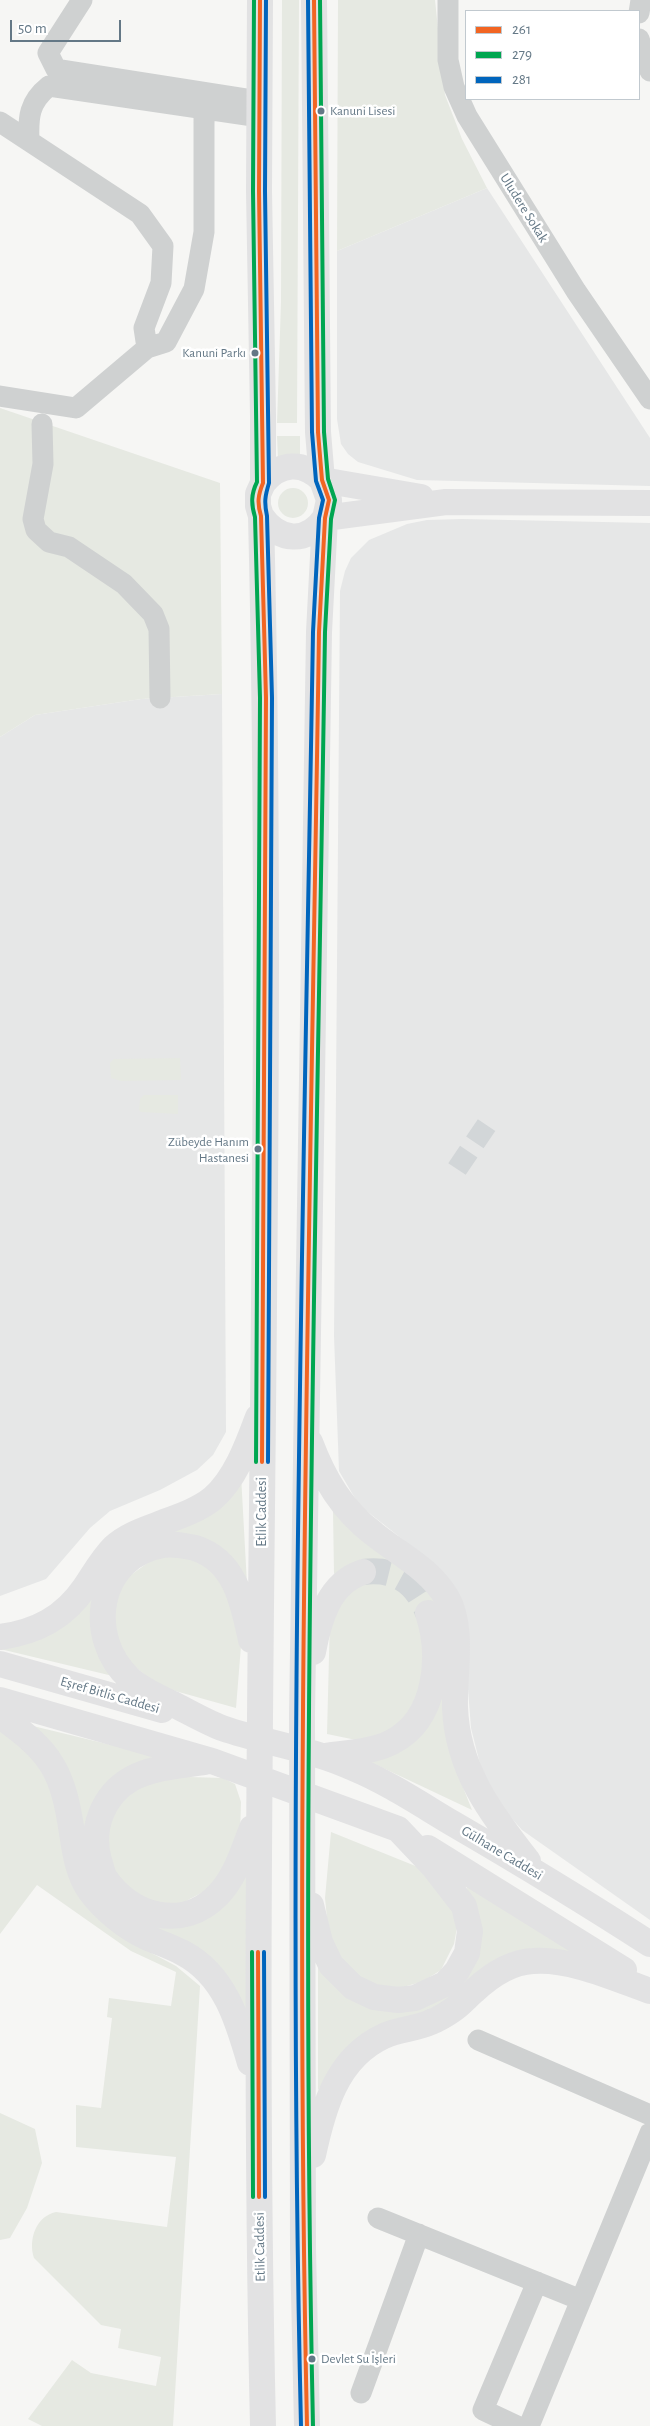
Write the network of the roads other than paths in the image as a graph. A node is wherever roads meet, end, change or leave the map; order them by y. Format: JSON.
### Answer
{"nodes":[{"id":1,"x":82,"y":0,"type":"edge"},
{"id":2,"x":260,"y":0,"type":"edge"},
{"id":3,"x":314,"y":0,"type":"edge"},
{"id":4,"x":448,"y":0,"type":"edge"},
{"id":5,"x":640,"y":42,"type":"edge"},
{"id":6,"x":650,"y":71,"type":"edge"},
{"id":7,"x":204,"y":108,"type":"junction"},
{"id":8,"x":260,"y":109,"type":"junction"},
{"id":9,"x":0,"y":122,"type":"edge"},
{"id":10,"x":29,"y":141,"type":"junction"},
{"id":11,"x":147,"y":348,"type":"junction"},
{"id":12,"x":0,"y":396,"type":"edge"},
{"id":13,"x":650,"y":399,"type":"edge"},
{"id":14,"x":42,"y":424,"type":"dead end"},
{"id":15,"x":322,"y":480,"type":"junction"},
{"id":16,"x":262,"y":483,"type":"junction"},
{"id":17,"x":446,"y":502,"type":"junction"},
{"id":18,"x":650,"y":503,"type":"edge"},
{"id":19,"x":261,"y":516,"type":"junction"},
{"id":20,"x":325,"y":518,"type":"junction"},
{"id":21,"x":160,"y":698,"type":"dead end"},
{"id":22,"x":263,"y":1405,"type":"junction"},
{"id":23,"x":306,"y":1431,"type":"junction"},
{"id":24,"x":363,"y":1572,"type":"tunnel mouth"},
{"id":25,"x":428,"y":1613,"type":"tunnel mouth"},
{"id":26,"x":0,"y":1637,"type":"edge"},
{"id":27,"x":0,"y":1664,"type":"edge"},
{"id":28,"x":260,"y":1690,"type":"junction"},
{"id":29,"x":0,"y":1700,"type":"edge"},
{"id":30,"x":302,"y":1714,"type":"junction"},
{"id":31,"x":0,"y":1716,"type":"edge"},
{"id":32,"x":220,"y":1727,"type":"junction"},
{"id":33,"x":357,"y":1759,"type":"junction"},
{"id":34,"x":212,"y":1761,"type":"junction"},
{"id":35,"x":258,"y":1813,"type":"junction"},
{"id":36,"x":398,"y":1829,"type":"junction"},
{"id":37,"x":302,"y":1865,"type":"junction"},
{"id":38,"x":541,"y":1877,"type":"junction"},
{"id":39,"x":650,"y":1944,"type":"edge"},
{"id":40,"x":650,"y":1987,"type":"edge"},
{"id":41,"x":650,"y":1992,"type":"edge"},
{"id":42,"x":478,"y":2040,"type":"dead end"},
{"id":43,"x":258,"y":2091,"type":"junction"},
{"id":44,"x":650,"y":2115,"type":"edge"},
{"id":45,"x":650,"y":2133,"type":"edge"},
{"id":46,"x":642,"y":2173,"type":"edge"},
{"id":47,"x":302,"y":2200,"type":"junction"},
{"id":48,"x":378,"y":2218,"type":"dead end"},
{"id":49,"x":418,"y":2234,"type":"junction"},
{"id":50,"x":537,"y":2282,"type":"junction"},
{"id":51,"x":581,"y":2300,"type":"junction"},
{"id":52,"x":361,"y":2393,"type":"dead end"},
{"id":53,"x":263,"y":2426,"type":"edge"},
{"id":54,"x":307,"y":2426,"type":"edge"},
{"id":55,"x":517,"y":2426,"type":"edge"},
{"id":56,"x":529,"y":2426,"type":"edge"}],
"edges":[{"from":1,"to":8,"type":"street"},
{"from":2,"to":8,"type":"main road","name":"Etlik Caddesi"},
{"from":3,"to":15,"type":"main road"},
{"from":4,"to":13,"type":"street","name":"Uludere Sokak"},
{"from":5,"to":6,"type":"street"},
{"from":7,"to":8,"type":"street"},
{"from":7,"to":10,"type":"street"},
{"from":7,"to":11,"type":"street"},
{"from":8,"to":16,"type":"main road","name":"Etlik Caddesi"},
{"from":9,"to":10,"type":"street"},
{"from":10,"to":11,"type":"street"},
{"from":11,"to":12,"type":"street"},
{"from":14,"to":21,"type":"street"},
{"from":15,"to":16,"type":"main road"},
{"from":15,"to":17,"type":"main road"},
{"from":15,"to":20,"type":"main road"},
{"from":16,"to":19,"type":"main road","name":"Etlik Caddesi"},
{"from":17,"to":18,"type":"main road"},
{"from":17,"to":20,"type":"main road"},
{"from":19,"to":20,"type":"main road"},
{"from":19,"to":22,"type":"main road","name":"Etlik Caddesi"},
{"from":20,"to":23,"type":"main road"},
{"from":22,"to":26,"type":"main road"},
{"from":22,"to":28,"type":"main road","name":"Etlik Caddesi"},
{"from":23,"to":30,"type":"main road"},
{"from":23,"to":38,"type":"main road"},
{"from":24,"to":30,"type":"main road"},
{"from":25,"to":33,"type":"main road"},
{"from":27,"to":32,"type":"main road","name":"Eşref Bitlis Caddesi"},
{"from":28,"to":32,"type":"main road"},
{"from":28,"to":35,"type":"main road","name":"Etlik Caddesi"},
{"from":29,"to":34,"type":"main road"},
{"from":30,"to":37,"type":"main road"},
{"from":31,"to":43,"type":"main road"},
{"from":32,"to":33,"type":"main road"},
{"from":33,"to":38,"type":"main road","name":"Gülhane Caddesi"},
{"from":34,"to":35,"type":"main road"},
{"from":34,"to":36,"type":"main road"},
{"from":35,"to":43,"type":"main road","name":"Etlik Caddesi"},
{"from":36,"to":37,"type":"main road"},
{"from":36,"to":40,"type":"main road"},
{"from":37,"to":47,"type":"main road"},
{"from":38,"to":39,"type":"main road","name":"Gülhane Caddesi"},
{"from":41,"to":47,"type":"main road"},
{"from":42,"to":44,"type":"street"},
{"from":43,"to":53,"type":"main road","name":"Etlik Caddesi"},
{"from":45,"to":46,"type":"street"},
{"from":46,"to":51,"type":"street"},
{"from":47,"to":54,"type":"main road"},
{"from":48,"to":49,"type":"street"},
{"from":49,"to":50,"type":"street"},
{"from":49,"to":52,"type":"street"},
{"from":50,"to":51,"type":"street"},
{"from":50,"to":55,"type":"street"},
{"from":51,"to":56,"type":"street"}]}
